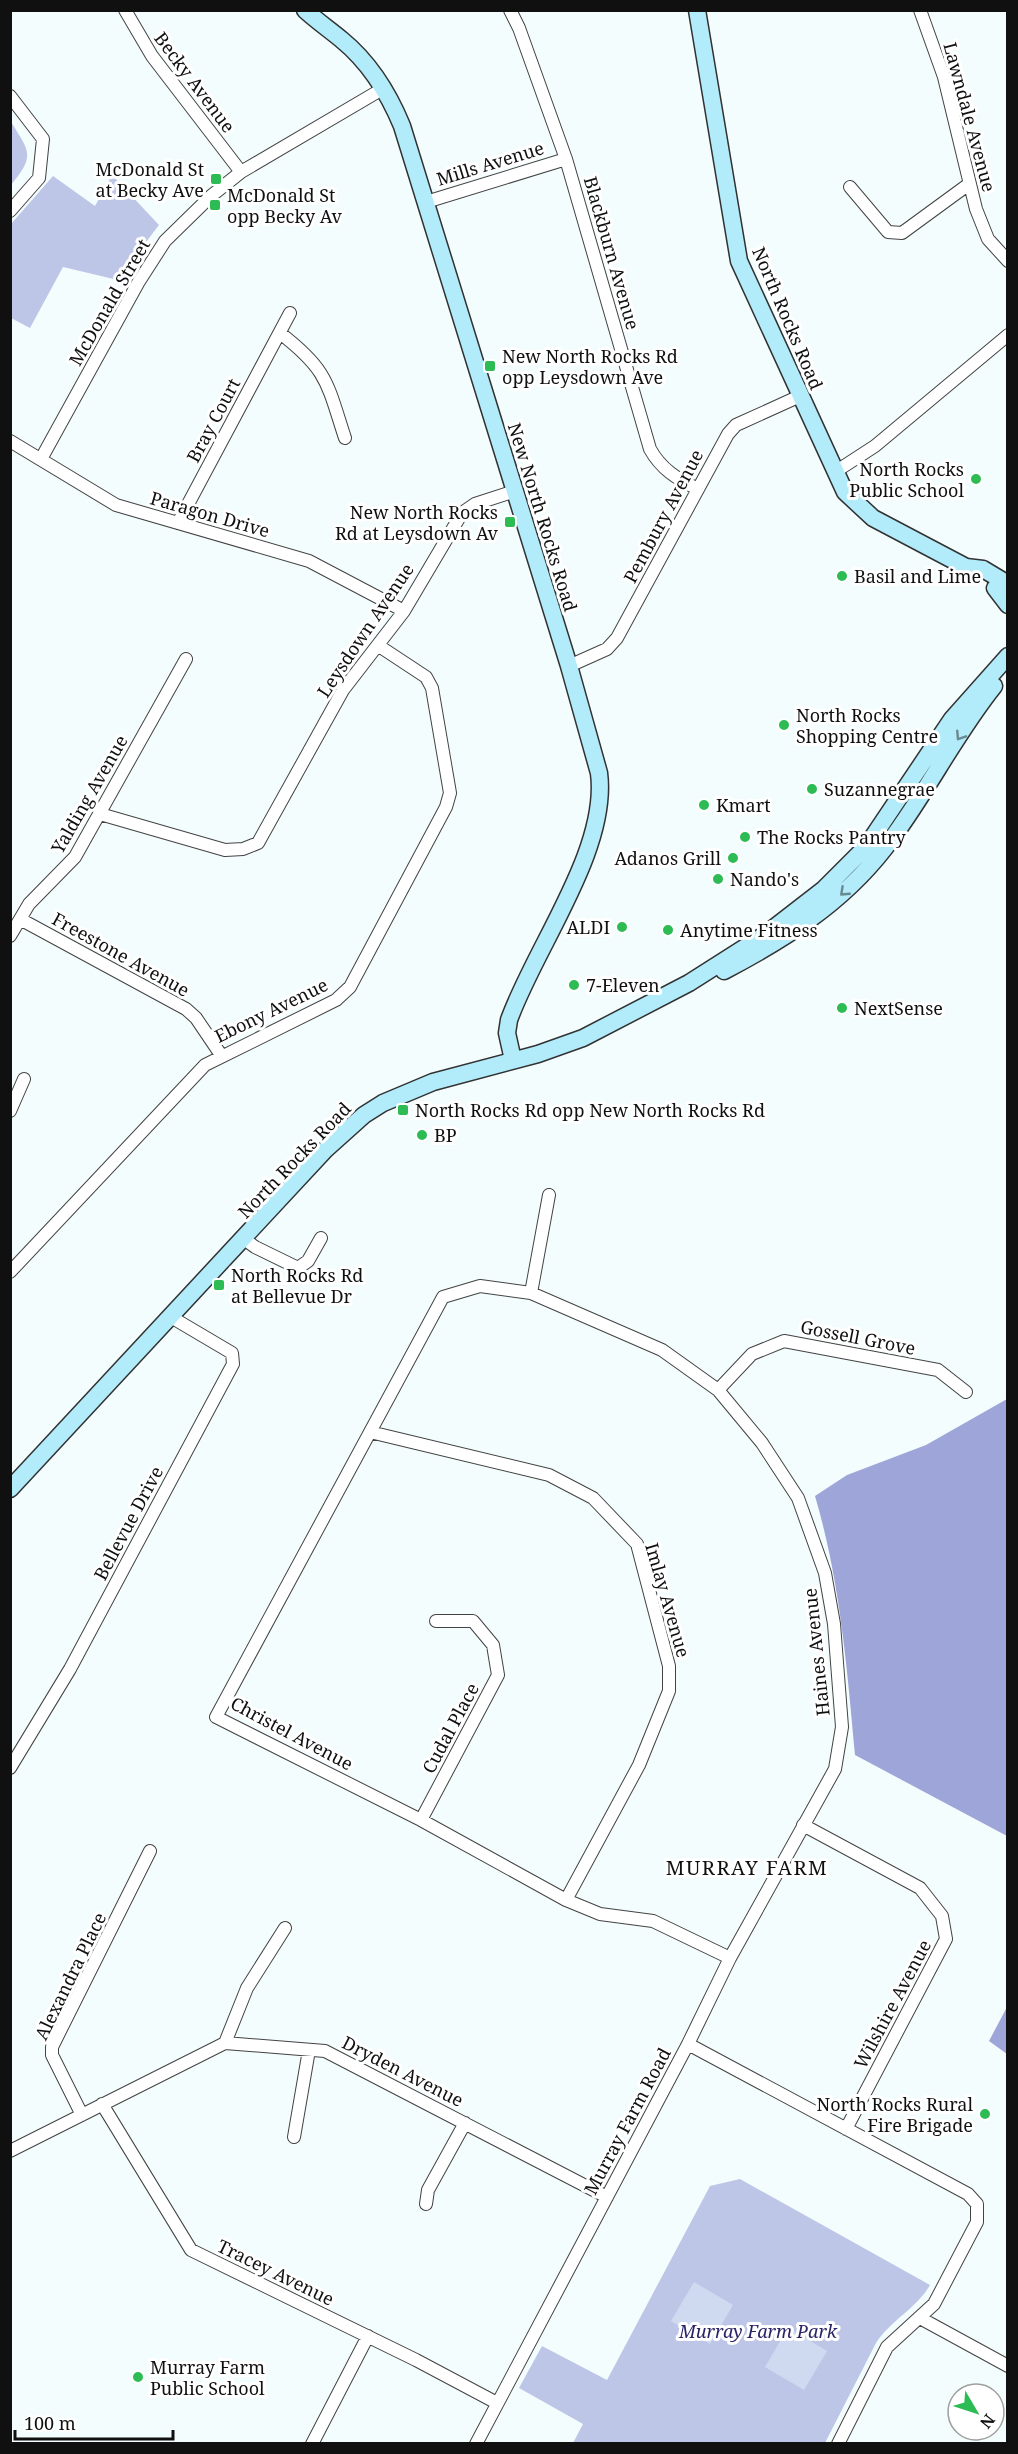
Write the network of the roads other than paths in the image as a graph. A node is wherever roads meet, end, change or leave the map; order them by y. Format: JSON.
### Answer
{"nodes":[{"id":1,"x":125,"y":10,"type":"edge"},
{"id":2,"x":305,"y":10,"type":"edge"},
{"id":3,"x":510,"y":10,"type":"edge"},
{"id":4,"x":697,"y":10,"type":"edge"},
{"id":5,"x":920,"y":10,"type":"edge"},
{"id":6,"x":384,"y":88,"type":"junction"},
{"id":7,"x":10,"y":96,"type":"edge"},
{"id":8,"x":566,"y":159,"type":"junction"},
{"id":9,"x":241,"y":172,"type":"junction"},
{"id":10,"x":969,"y":184,"type":"junction"},
{"id":11,"x":850,"y":187,"type":"dead end"},
{"id":12,"x":426,"y":201,"type":"junction"},
{"id":13,"x":10,"y":211,"type":"edge"},
{"id":14,"x":1008,"y":261,"type":"edge"},
{"id":15,"x":290,"y":313,"type":"dead end"},
{"id":16,"x":280,"y":333,"type":"junction"},
{"id":17,"x":1008,"y":334,"type":"edge"},
{"id":18,"x":800,"y":396,"type":"junction"},
{"id":19,"x":345,"y":438,"type":"dead end"},
{"id":20,"x":10,"y":441,"type":"edge"},
{"id":21,"x":41,"y":459,"type":"junction"},
{"id":22,"x":835,"y":472,"type":"junction"},
{"id":23,"x":698,"y":489,"type":"junction"},
{"id":24,"x":515,"y":492,"type":"junction"},
{"id":25,"x":178,"y":524,"type":"junction"},
{"id":26,"x":1004,"y":590,"type":"edge"},
{"id":27,"x":1008,"y":605,"type":"edge"},
{"id":28,"x":404,"y":611,"type":"junction"},
{"id":29,"x":379,"y":646,"type":"junction"},
{"id":30,"x":1008,"y":656,"type":"edge"},
{"id":31,"x":186,"y":659,"type":"dead end"},
{"id":32,"x":569,"y":666,"type":"junction"},
{"id":33,"x":1008,"y":672,"type":"edge"},
{"id":34,"x":100,"y":814,"type":"junction"},
{"id":35,"x":20,"y":919,"type":"junction"},
{"id":36,"x":10,"y":936,"type":"edge"},
{"id":37,"x":688,"y":983,"type":"junction"},
{"id":38,"x":220,"y":1055,"type":"junction"},
{"id":39,"x":513,"y":1060,"type":"junction"},
{"id":40,"x":24,"y":1079,"type":"dead end"},
{"id":41,"x":10,"y":1111,"type":"edge"},
{"id":42,"x":549,"y":1195,"type":"dead end"},
{"id":43,"x":321,"y":1238,"type":"dead end"},
{"id":44,"x":244,"y":1239,"type":"junction"},
{"id":45,"x":10,"y":1272,"type":"edge"},
{"id":46,"x":531,"y":1293,"type":"junction"},
{"id":47,"x":171,"y":1317,"type":"junction"},
{"id":48,"x":718,"y":1390,"type":"junction"},
{"id":49,"x":966,"y":1392,"type":"dead end"},
{"id":50,"x":370,"y":1432,"type":"junction"},
{"id":51,"x":10,"y":1489,"type":"edge"},
{"id":52,"x":436,"y":1621,"type":"dead end"},
{"id":53,"x":10,"y":1768,"type":"edge"},
{"id":54,"x":421,"y":1820,"type":"junction"},
{"id":55,"x":803,"y":1825,"type":"junction"},
{"id":56,"x":150,"y":1851,"type":"dead end"},
{"id":57,"x":566,"y":1900,"type":"junction"},
{"id":58,"x":285,"y":1928,"type":"dead end"},
{"id":59,"x":730,"y":1958,"type":"junction"},
{"id":60,"x":225,"y":2043,"type":"junction"},
{"id":61,"x":688,"y":2044,"type":"junction"},
{"id":62,"x":309,"y":2050,"type":"junction"},
{"id":63,"x":102,"y":2104,"type":"junction"},
{"id":64,"x":82,"y":2115,"type":"junction"},
{"id":65,"x":465,"y":2123,"type":"junction"},
{"id":66,"x":846,"y":2129,"type":"junction"},
{"id":67,"x":294,"y":2137,"type":"dead end"},
{"id":68,"x":10,"y":2151,"type":"edge"},
{"id":69,"x":607,"y":2197,"type":"junction"},
{"id":70,"x":426,"y":2204,"type":"dead end"},
{"id":71,"x":920,"y":2318,"type":"junction"},
{"id":72,"x":368,"y":2336,"type":"junction"},
{"id":73,"x":1008,"y":2366,"type":"edge"},
{"id":74,"x":497,"y":2403,"type":"junction"},
{"id":75,"x":312,"y":2444,"type":"edge"},
{"id":76,"x":476,"y":2444,"type":"edge"},
{"id":77,"x":838,"y":2444,"type":"edge"}],
"edges":[{"from":1,"to":9,"type":"street","name":"Becky Avenue"},
{"from":2,"to":6,"type":"main road","name":"New North Rocks Road"},
{"from":3,"to":8,"type":"street","name":"Blackburn Avenue"},
{"from":4,"to":18,"type":"main road","name":"North Rocks Road"},
{"from":5,"to":10,"type":"street","name":"Lawndale Avenue"},
{"from":6,"to":9,"type":"street","name":"McDonald Street"},
{"from":6,"to":12,"type":"main road","name":"New North Rocks Road"},
{"from":7,"to":13,"type":"street"},
{"from":8,"to":12,"type":"street","name":"Mills Avenue"},
{"from":8,"to":23,"type":"street","name":"Blackburn Avenue"},
{"from":9,"to":21,"type":"street","name":"McDonald Street"},
{"from":10,"to":11,"type":"street"},
{"from":10,"to":14,"type":"street","name":"Lawndale Avenue"},
{"from":12,"to":24,"type":"main road","name":"New North Rocks Road"},
{"from":15,"to":16,"type":"street","name":"Bray Court"},
{"from":16,"to":19,"type":"street"},
{"from":16,"to":25,"type":"street","name":"Bray Court"},
{"from":17,"to":22,"type":"street"},
{"from":18,"to":22,"type":"main road","name":"North Rocks Road"},
{"from":18,"to":23,"type":"street","name":"Pembury Avenue"},
{"from":20,"to":21,"type":"street","name":"Paragon Drive"},
{"from":21,"to":25,"type":"street","name":"Paragon Drive"},
{"from":22,"to":26,"type":"main road","name":"North Rocks Road"},
{"from":23,"to":32,"type":"street","name":"Pembury Avenue"},
{"from":24,"to":28,"type":"street","name":"Leysdown Avenue"},
{"from":24,"to":32,"type":"main road","name":"New North Rocks Road"},
{"from":25,"to":28,"type":"street","name":"Paragon Drive"},
{"from":26,"to":27,"type":"main road","name":"North Rocks Road"},
{"from":28,"to":29,"type":"street","name":"Leysdown Avenue"},
{"from":29,"to":34,"type":"street","name":"Leysdown Avenue"},
{"from":29,"to":38,"type":"street","name":"Ebony Avenue"},
{"from":30,"to":37,"type":"main road","name":"North Rocks Road"},
{"from":31,"to":34,"type":"street","name":"Yalding Avenue"},
{"from":32,"to":39,"type":"main road","name":"New North Rocks Road"},
{"from":33,"to":37,"type":"main road","name":"North Rocks Road","one_way":true},
{"from":34,"to":35,"type":"street","name":"Yalding Avenue"},
{"from":35,"to":36,"type":"street","name":"Yalding Avenue"},
{"from":35,"to":38,"type":"street","name":"Freestone Avenue"},
{"from":37,"to":39,"type":"main road","name":"North Rocks Road"},
{"from":38,"to":45,"type":"street","name":"Ebony Avenue"},
{"from":39,"to":44,"type":"main road","name":"North Rocks Road"},
{"from":40,"to":41,"type":"street"},
{"from":42,"to":46,"type":"street"},
{"from":43,"to":44,"type":"street"},
{"from":44,"to":47,"type":"main road","name":"North Rocks Road"},
{"from":46,"to":48,"type":"street","name":"Haines Avenue"},
{"from":46,"to":50,"type":"street","name":"Christel Avenue"},
{"from":47,"to":51,"type":"main road","name":"North Rocks Road"},
{"from":47,"to":53,"type":"street","name":"Bellevue Drive"},
{"from":48,"to":49,"type":"street","name":"Gossell Grove"},
{"from":48,"to":55,"type":"street","name":"Haines Avenue"},
{"from":50,"to":54,"type":"street","name":"Christel Avenue"},
{"from":50,"to":57,"type":"street","name":"Imlay Avenue"},
{"from":52,"to":54,"type":"street","name":"Cudal Place"},
{"from":54,"to":57,"type":"street","name":"Christel Avenue"},
{"from":55,"to":59,"type":"street","name":"Haines Avenue"},
{"from":55,"to":66,"type":"street","name":"Wilshire Avenue"},
{"from":56,"to":64,"type":"street","name":"Alexandra Place"},
{"from":57,"to":59,"type":"street","name":"Christel Avenue"},
{"from":58,"to":60,"type":"street"},
{"from":59,"to":61,"type":"street","name":"Haines Avenue"},
{"from":60,"to":62,"type":"street","name":"Dryden Avenue"},
{"from":60,"to":63,"type":"street"},
{"from":61,"to":66,"type":"street","name":"Murray Farm Road"},
{"from":61,"to":69,"type":"street","name":"Murray Farm Road"},
{"from":62,"to":65,"type":"street","name":"Dryden Avenue"},
{"from":62,"to":67,"type":"street"},
{"from":63,"to":64,"type":"street"},
{"from":63,"to":72,"type":"street","name":"Tracey Avenue"},
{"from":64,"to":68,"type":"street"},
{"from":65,"to":69,"type":"street","name":"Dryden Avenue"},
{"from":65,"to":70,"type":"street"},
{"from":66,"to":71,"type":"street","name":"Murray Farm Road"},
{"from":69,"to":74,"type":"street","name":"Murray Farm Road"},
{"from":71,"to":73,"type":"street"},
{"from":71,"to":77,"type":"street"},
{"from":72,"to":74,"type":"street","name":"Tracey Avenue"},
{"from":72,"to":75,"type":"street"},
{"from":74,"to":76,"type":"street","name":"Murray Farm Road"}]}
